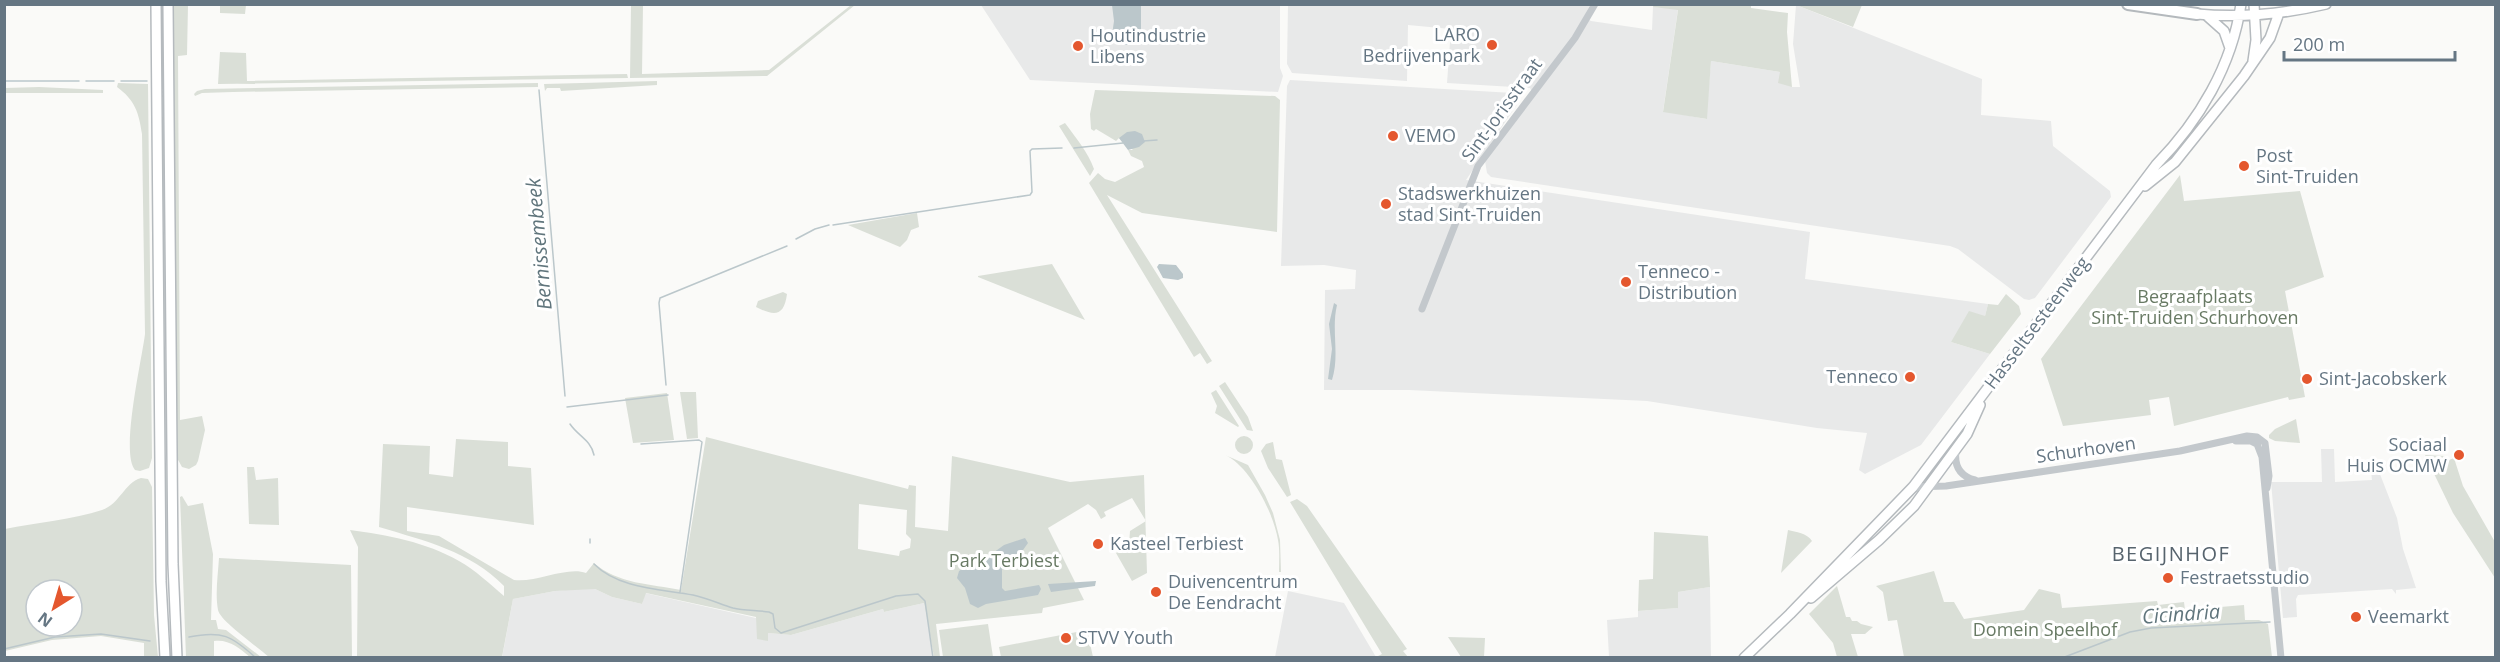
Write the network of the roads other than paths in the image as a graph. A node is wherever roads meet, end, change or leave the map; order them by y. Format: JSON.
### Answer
{"nodes":[{"id":1,"x":156,"y":4,"type":"edge"},
{"id":2,"x":168,"y":4,"type":"edge"},
{"id":3,"x":1595,"y":4,"type":"edge"},
{"id":4,"x":2128,"y":4,"type":"edge"},
{"id":5,"x":2241,"y":4,"type":"edge"},
{"id":6,"x":2254,"y":4,"type":"edge"},
{"id":7,"x":2326,"y":4,"type":"edge"},
{"id":8,"x":2279,"y":13,"type":"junction"},
{"id":9,"x":2201,"y":15,"type":"junction"},
{"id":10,"x":2255,"y":15,"type":"junction"},
{"id":11,"x":2239,"y":16,"type":"junction"},
{"id":12,"x":2230,"y":50,"type":"junction"},
{"id":13,"x":2253,"y":63,"type":"junction"},
{"id":14,"x":1422,"y":309,"type":"dead end"},
{"id":15,"x":1957,"y":448,"type":"junction"},
{"id":16,"x":1977,"y":481,"type":"junction"},
{"id":17,"x":1913,"y":487,"type":"junction"},
{"id":18,"x":1928,"y":487,"type":"junction"},
{"id":19,"x":1790,"y":614,"type":"junction"},
{"id":20,"x":165,"y":657,"type":"edge"},
{"id":21,"x":177,"y":657,"type":"edge"},
{"id":22,"x":1744,"y":657,"type":"edge"},
{"id":23,"x":2281,"y":657,"type":"edge"}],
"edges":[{"from":1,"to":20,"type":"main road"},
{"from":2,"to":21,"type":"main road"},
{"from":3,"to":14,"type":"street","name":"Sint-Jorisstraat"},
{"from":4,"to":9,"type":"highway"},
{"from":5,"to":11,"type":"main road","name":"Hasseltsesteenweg"},
{"from":6,"to":10,"type":"main road"},
{"from":7,"to":8,"type":"main road"},
{"from":8,"to":10,"type":"main road"},
{"from":8,"to":13,"type":"main road","name":"Hasseltsesteenweg"},
{"from":9,"to":11,"type":"main road"},
{"from":9,"to":12,"type":"main road"},
{"from":10,"to":11,"type":"main road"},
{"from":10,"to":13,"type":"main road"},
{"from":11,"to":12,"type":"main road","name":"Hasseltsesteenweg"},
{"from":12,"to":17,"type":"main road","name":"Hasseltsesteenweg"},
{"from":13,"to":15,"type":"main road","name":"Hasseltsesteenweg"},
{"from":15,"to":16,"type":"street"},
{"from":15,"to":18,"type":"main road","name":"Hasseltsesteenweg"},
{"from":16,"to":18,"type":"street","name":"Schurhoven"},
{"from":16,"to":23,"type":"street","name":"Schurhoven"},
{"from":17,"to":18,"type":"street","name":"Schurhoven"},
{"from":17,"to":19,"type":"main road","name":"Hasseltsesteenweg"},
{"from":18,"to":19,"type":"main road","name":"Hasseltsesteenweg"},
{"from":19,"to":22,"type":"main road","name":"Hasseltsesteenweg"}]}
